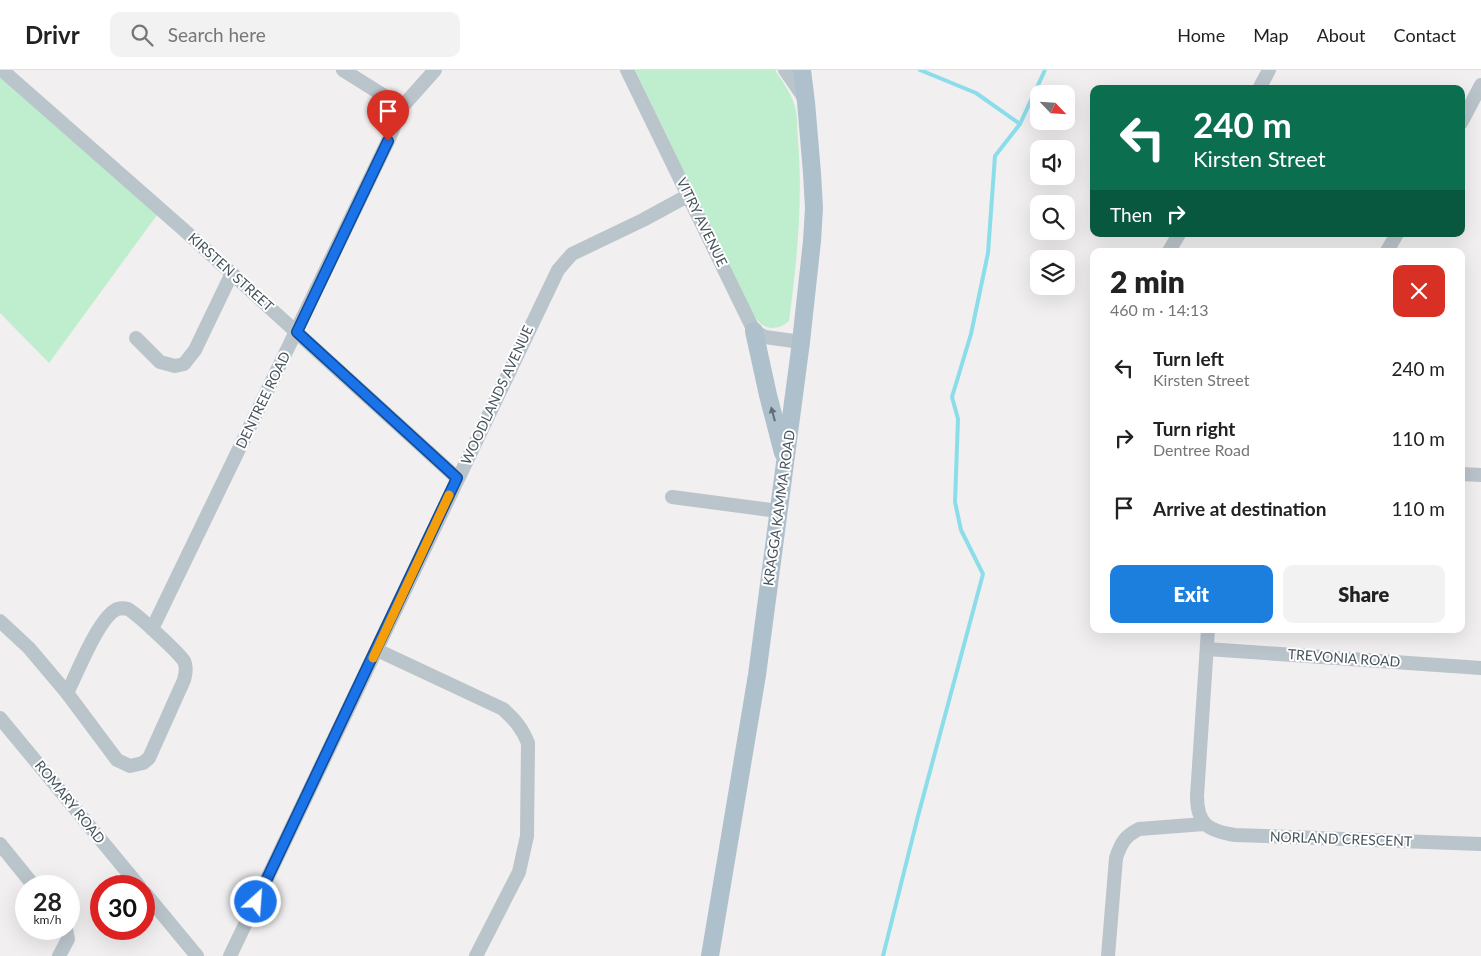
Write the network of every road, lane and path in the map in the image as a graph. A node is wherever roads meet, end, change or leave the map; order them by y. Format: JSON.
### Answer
{"nodes":[{"id":1,"x":2,"y":70,"type":"edge"},
{"id":2,"x":344,"y":70,"type":"edge"},
{"id":3,"x":435,"y":70,"type":"edge"},
{"id":4,"x":627,"y":70,"type":"edge"},
{"id":5,"x":785,"y":70,"type":"edge"},
{"id":6,"x":802,"y":70,"type":"edge"},
{"id":7,"x":1269,"y":70,"type":"edge"},
{"id":8,"x":1261,"y":85,"type":"edge"},
{"id":9,"x":1481,"y":85,"type":"edge"},
{"id":10,"x":806,"y":102,"type":"junction"},
{"id":11,"x":402,"y":107,"type":"junction"},
{"id":12,"x":1465,"y":115,"type":"edge"},
{"id":13,"x":689,"y":195,"type":"junction"},
{"id":14,"x":1395,"y":237,"type":"edge"},
{"id":15,"x":1389,"y":248,"type":"edge"},
{"id":16,"x":232,"y":273,"type":"junction"},
{"id":17,"x":754,"y":331,"type":"junction"},
{"id":18,"x":297,"y":332,"type":"junction"},
{"id":19,"x":136,"y":338,"type":"dead end"},
{"id":20,"x":801,"y":342,"type":"junction"},
{"id":21,"x":785,"y":461,"type":"junction"},
{"id":22,"x":1465,"y":474,"type":"edge"},
{"id":23,"x":1481,"y":475,"type":"edge"},
{"id":24,"x":457,"y":478,"type":"junction"},
{"id":25,"x":672,"y":497,"type":"dead end"},
{"id":26,"x":778,"y":511,"type":"junction"},
{"id":27,"x":0,"y":621,"type":"edge"},
{"id":28,"x":152,"y":629,"type":"junction"},
{"id":29,"x":1208,"y":633,"type":"edge"},
{"id":30,"x":1207,"y":649,"type":"junction"},
{"id":31,"x":377,"y":650,"type":"junction"},
{"id":32,"x":1481,"y":668,"type":"edge"},
{"id":33,"x":67,"y":694,"type":"junction"},
{"id":34,"x":0,"y":718,"type":"edge"},
{"id":35,"x":1204,"y":824,"type":"junction"},
{"id":36,"x":0,"y":844,"type":"edge"},
{"id":37,"x":1481,"y":844,"type":"edge"},
{"id":38,"x":25,"y":875,"type":"edge"},
{"id":39,"x":130,"y":875,"type":"edge"},
{"id":40,"x":155,"y":905,"type":"edge"},
{"id":41,"x":67,"y":940,"type":"edge"},
{"id":42,"x":712,"y":952,"type":"edge"},
{"id":43,"x":59,"y":956,"type":"edge"},
{"id":44,"x":197,"y":956,"type":"edge"},
{"id":45,"x":230,"y":956,"type":"edge"},
{"id":46,"x":476,"y":956,"type":"edge"},
{"id":47,"x":1108,"y":956,"type":"edge"}],
"edges":[{"from":1,"to":16,"type":"street","name":"KIRSTEN STREET"},
{"from":2,"to":11,"type":"street"},
{"from":3,"to":11,"type":"street","name":"DENTREE ROAD"},
{"from":4,"to":13,"type":"street","name":"VITRY AVENUE"},
{"from":5,"to":10,"type":"street"},
{"from":6,"to":10,"type":"main road","name":"KRAGGA KAMMA ROAD"},
{"from":7,"to":8,"type":"street"},
{"from":9,"to":12,"type":"street"},
{"from":10,"to":20,"type":"main road","name":"KRAGGA KAMMA ROAD"},
{"from":11,"to":18,"type":"street","name":"DENTREE ROAD"},
{"from":13,"to":17,"type":"street","name":"VITRY AVENUE"},
{"from":13,"to":24,"type":"street","name":"WOODLANDS AVENUE"},
{"from":14,"to":15,"type":"street"},
{"from":16,"to":18,"type":"street","name":"KIRSTEN STREET"},
{"from":16,"to":19,"type":"street"},
{"from":17,"to":20,"type":"street"},
{"from":21,"to":17,"type":"main road","one_way":true},
{"from":18,"to":24,"type":"street","name":"KIRSTEN STREET"},
{"from":18,"to":28,"type":"street","name":"DENTREE ROAD"},
{"from":20,"to":21,"type":"main road","name":"KRAGGA KAMMA ROAD"},
{"from":21,"to":26,"type":"main road","name":"KRAGGA KAMMA ROAD"},
{"from":22,"to":23,"type":"street"},
{"from":24,"to":31,"type":"street","name":"WOODLANDS AVENUE"},
{"from":25,"to":26,"type":"street"},
{"from":26,"to":42,"type":"main road","name":"KRAGGA KAMMA ROAD"},
{"from":27,"to":33,"type":"street"},
{"from":28,"to":33,"type":"street"},
{"from":28,"to":33,"type":"street"},
{"from":29,"to":30,"type":"street"},
{"from":30,"to":32,"type":"street","name":"TREVONIA ROAD"},
{"from":30,"to":35,"type":"street"},
{"from":31,"to":45,"type":"street","name":"WOODLANDS AVENUE"},
{"from":31,"to":46,"type":"street"},
{"from":34,"to":39,"type":"street","name":"ROMARY ROAD"},
{"from":35,"to":37,"type":"street","name":"NORLAND CRESCENT"},
{"from":35,"to":47,"type":"street","name":"NORLAND CRESCENT"},
{"from":36,"to":38,"type":"street"},
{"from":40,"to":44,"type":"street"},
{"from":41,"to":43,"type":"street"}]}
